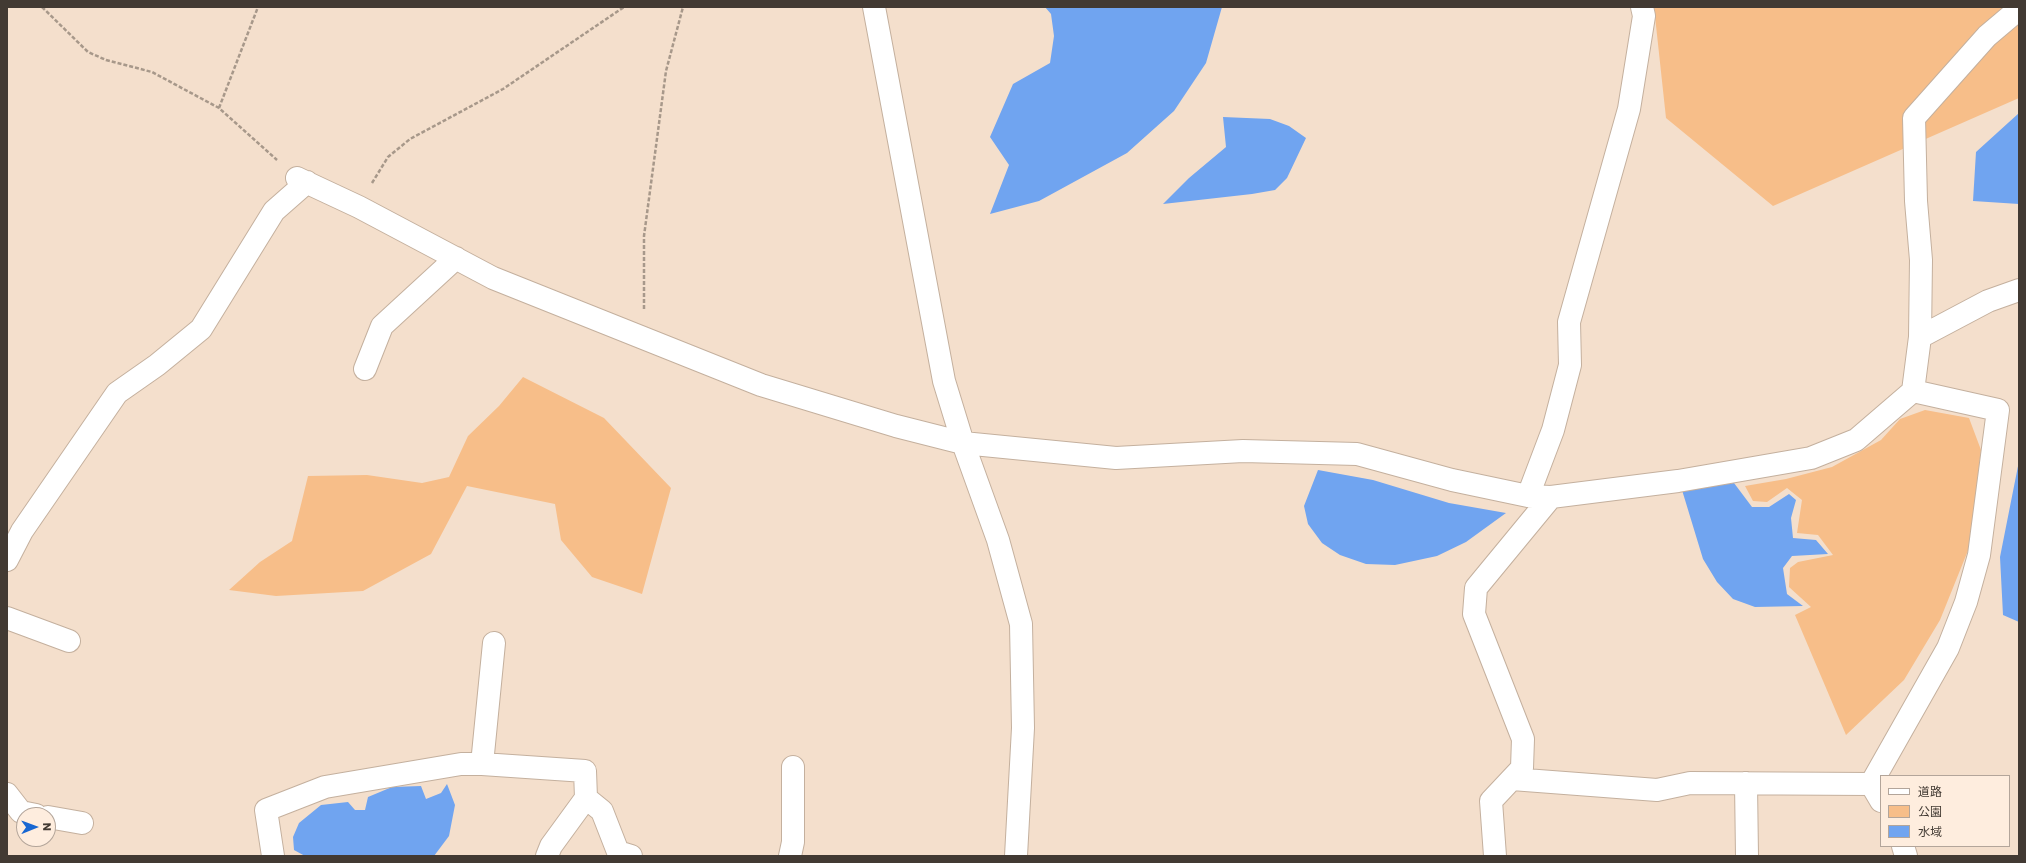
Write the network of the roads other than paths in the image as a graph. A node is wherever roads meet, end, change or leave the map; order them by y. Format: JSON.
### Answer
{"nodes":[{"id":1,"x":874,"y":7,"type":"edge"},
{"id":2,"x":1642,"y":7,"type":"edge"},
{"id":3,"x":2019,"y":9,"type":"edge"},
{"id":4,"x":456,"y":258,"type":"junction"},
{"id":5,"x":2019,"y":290,"type":"edge"},
{"id":6,"x":1920,"y":337,"type":"junction"},
{"id":7,"x":365,"y":369,"type":"dead end"},
{"id":8,"x":1913,"y":391,"type":"junction"},
{"id":9,"x":963,"y":443,"type":"junction"},
{"id":10,"x":1528,"y":496,"type":"junction"},
{"id":11,"x":1551,"y":497,"type":"junction"},
{"id":12,"x":7,"y":560,"type":"edge"},
{"id":13,"x":7,"y":618,"type":"edge"},
{"id":14,"x":69,"y":641,"type":"dead end"},
{"id":15,"x":494,"y":643,"type":"dead end"},
{"id":16,"x":482,"y":764,"type":"junction"},
{"id":17,"x":793,"y":767,"type":"dead end"},
{"id":18,"x":1884,"y":775,"type":"edge"},
{"id":19,"x":1512,"y":779,"type":"junction"},
{"id":20,"x":1746,"y":783,"type":"junction"},
{"id":21,"x":1876,"y":792,"type":"edge"},
{"id":22,"x":7,"y":794,"type":"edge"},
{"id":23,"x":586,"y":798,"type":"junction"},
{"id":24,"x":17,"y":807,"type":"edge"},
{"id":25,"x":56,"y":818,"type":"edge"},
{"id":26,"x":82,"y":823,"type":"dead end"},
{"id":27,"x":274,"y":856,"type":"edge"},
{"id":28,"x":547,"y":856,"type":"edge"},
{"id":29,"x":631,"y":856,"type":"edge"},
{"id":30,"x":790,"y":856,"type":"edge"},
{"id":31,"x":1016,"y":856,"type":"edge"},
{"id":32,"x":1495,"y":856,"type":"edge"},
{"id":33,"x":1747,"y":856,"type":"edge"}],
"edges":[{"from":1,"to":9,"type":"street"},
{"from":2,"to":10,"type":"street"},
{"from":3,"to":6,"type":"street"},
{"from":4,"to":7,"type":"street"},
{"from":4,"to":9,"type":"street"},
{"from":4,"to":12,"type":"street"},
{"from":5,"to":6,"type":"street"},
{"from":6,"to":8,"type":"street"},
{"from":8,"to":11,"type":"street"},
{"from":8,"to":18,"type":"street"},
{"from":9,"to":10,"type":"street"},
{"from":9,"to":31,"type":"street"},
{"from":10,"to":11,"type":"street"},
{"from":11,"to":19,"type":"street"},
{"from":13,"to":14,"type":"street"},
{"from":15,"to":16,"type":"street"},
{"from":16,"to":23,"type":"street"},
{"from":16,"to":27,"type":"street"},
{"from":17,"to":30,"type":"street"},
{"from":19,"to":20,"type":"street"},
{"from":19,"to":32,"type":"street"},
{"from":20,"to":21,"type":"street"},
{"from":20,"to":33,"type":"street"},
{"from":22,"to":24,"type":"street"},
{"from":23,"to":28,"type":"street"},
{"from":23,"to":29,"type":"street"},
{"from":25,"to":26,"type":"street"}]}
